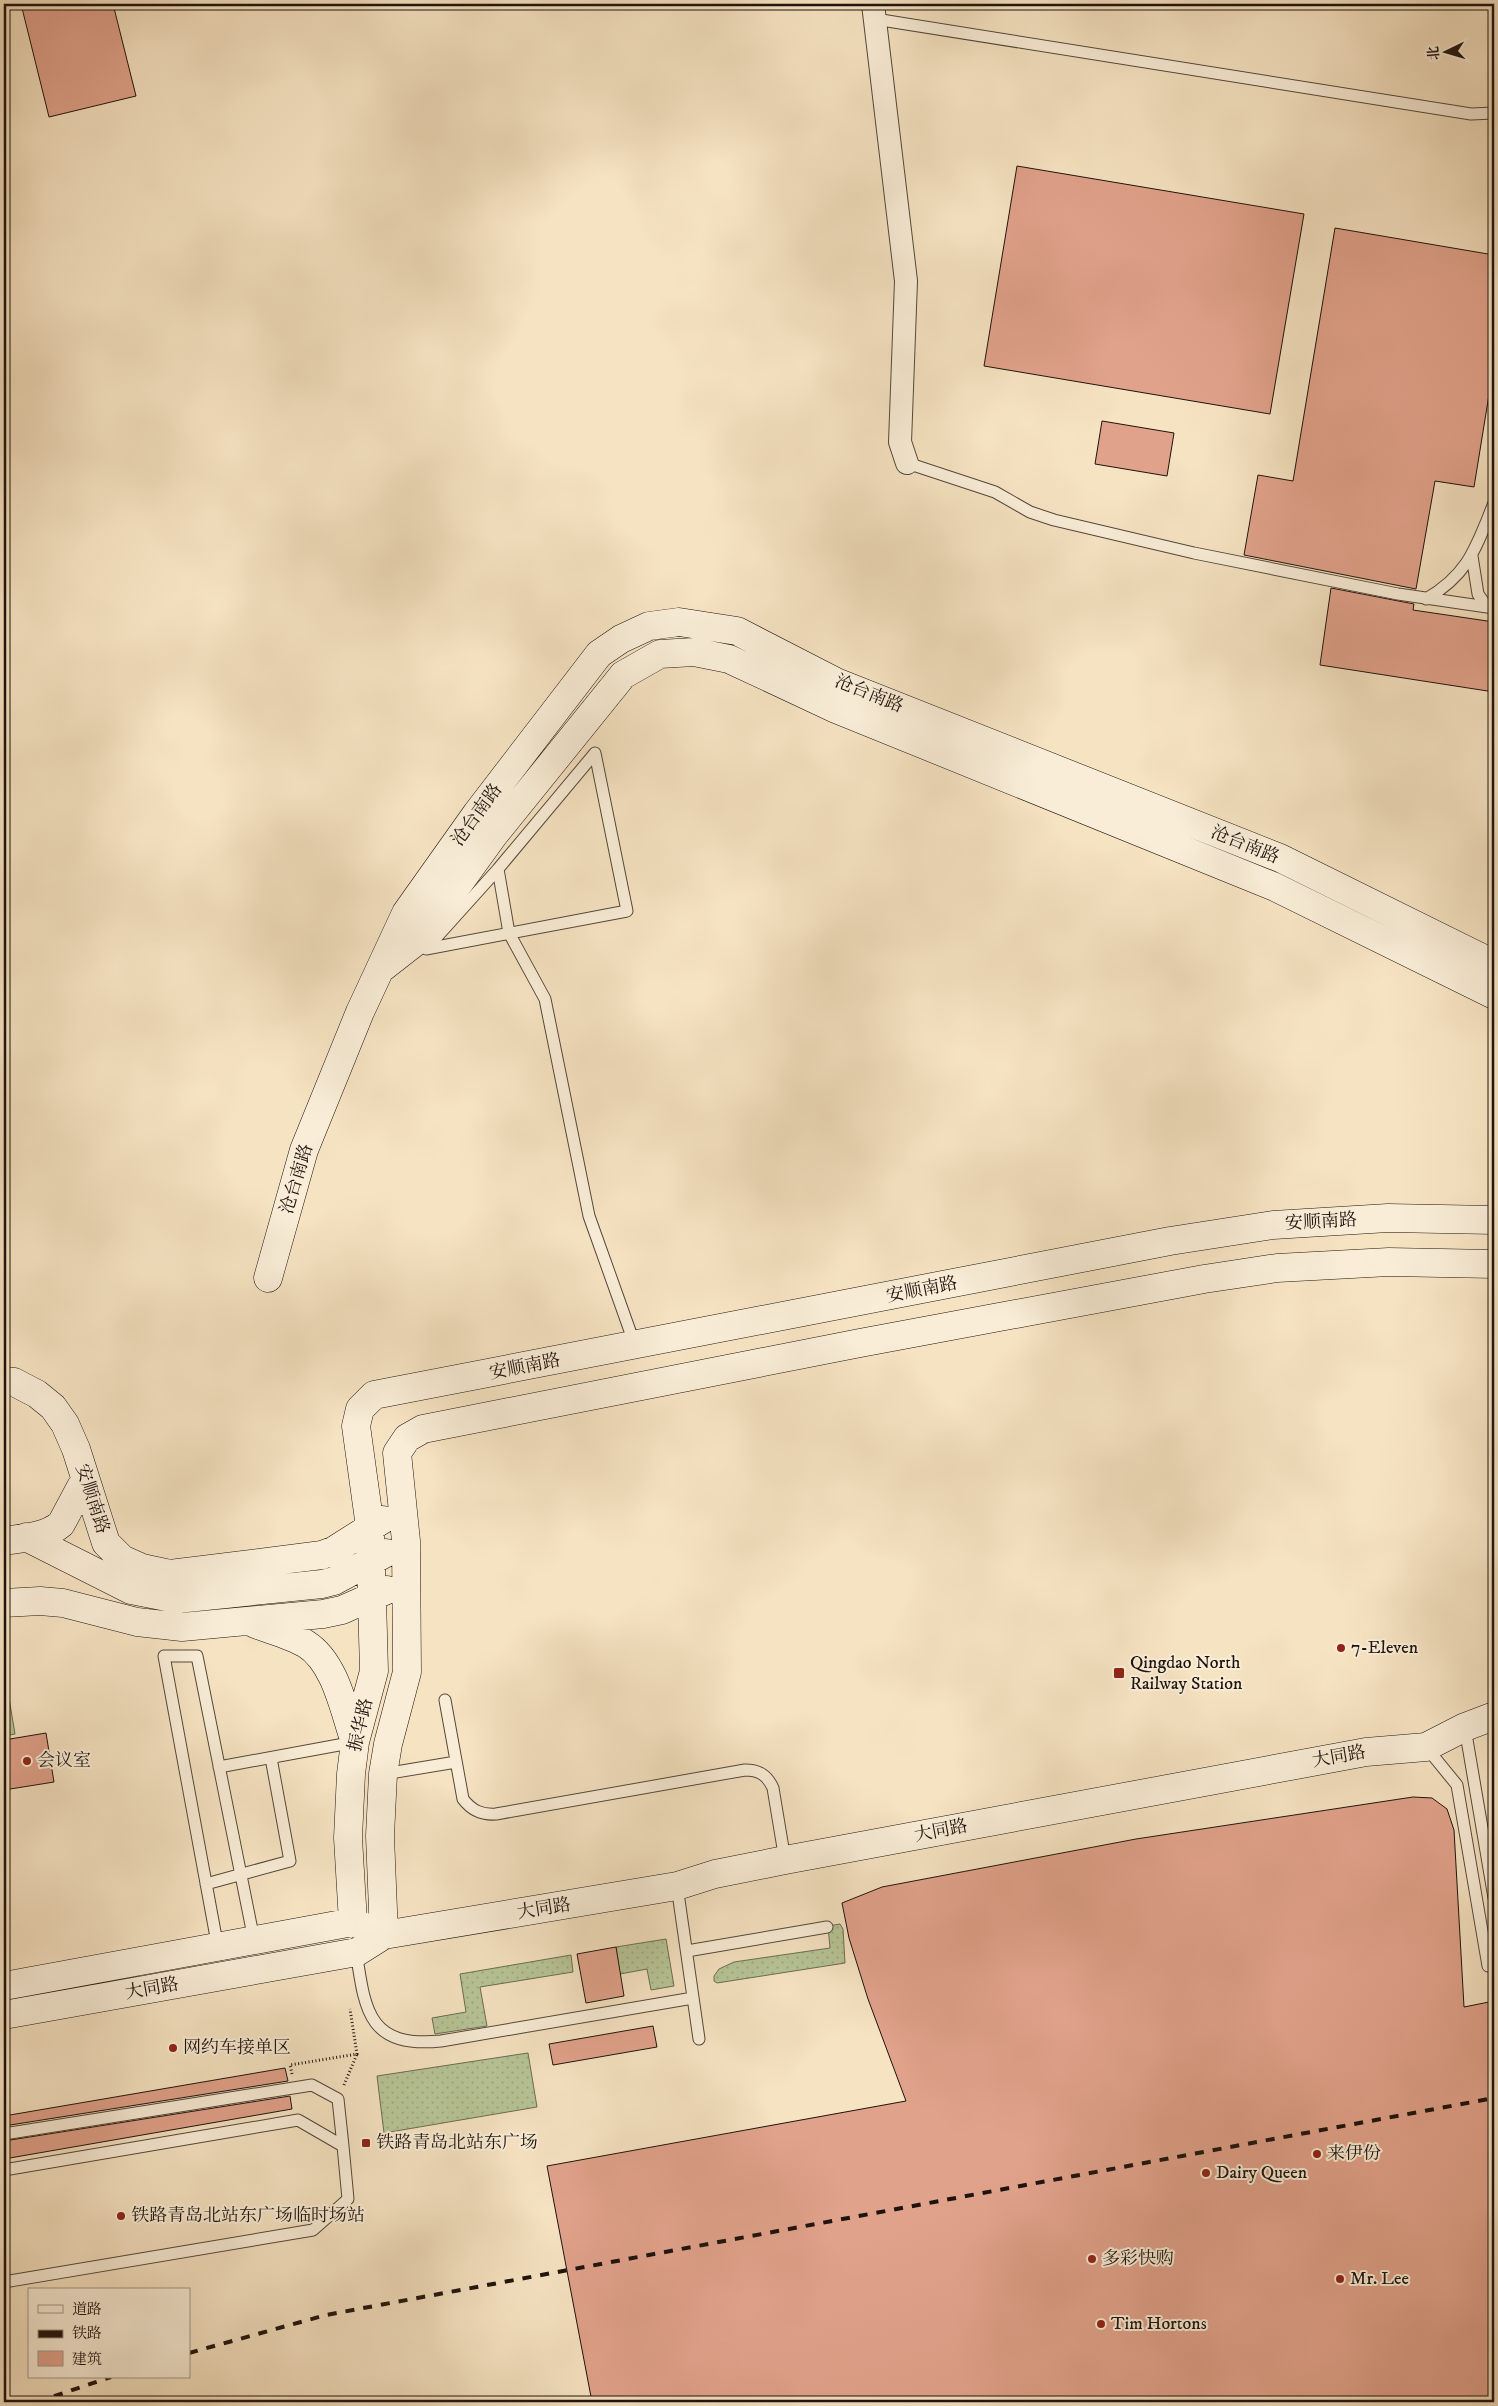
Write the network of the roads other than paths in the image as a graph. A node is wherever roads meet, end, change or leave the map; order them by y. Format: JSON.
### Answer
{"nodes":[{"id":1,"x":874,"y":12,"type":"edge"},
{"id":2,"x":1494,"y":113,"type":"edge"},
{"id":3,"x":907,"y":463,"type":"joint"},
{"id":4,"x":1494,"y":503,"type":"edge"},
{"id":5,"x":1472,"y":556,"type":"junction"},
{"id":6,"x":1426,"y":599,"type":"junction"},
{"id":7,"x":1491,"y":607,"type":"edge"},
{"id":8,"x":498,"y":869,"type":"junction"},
{"id":9,"x":509,"y":933,"type":"junction"},
{"id":10,"x":1494,"y":964,"type":"edge"},
{"id":11,"x":377,"y":972,"type":"junction"},
{"id":12,"x":1494,"y":995,"type":"edge"},
{"id":13,"x":1494,"y":1220,"type":"edge"},
{"id":14,"x":1494,"y":1264,"type":"edge"},
{"id":15,"x":268,"y":1278,"type":"dead end"},
{"id":16,"x":635,"y":1346,"type":"junction"},
{"id":17,"x":4,"y":1382,"type":"edge"},
{"id":18,"x":360,"y":1409,"type":"joint"},
{"id":19,"x":84,"y":1481,"type":"junction"},
{"id":20,"x":403,"y":1508,"type":"junction"},
{"id":21,"x":370,"y":1527,"type":"junction"},
{"id":22,"x":15,"y":1539,"type":"edge"},
{"id":23,"x":406,"y":1541,"type":"junction"},
{"id":24,"x":372,"y":1561,"type":"junction"},
{"id":25,"x":407,"y":1579,"type":"junction"},
{"id":26,"x":373,"y":1598,"type":"junction"},
{"id":27,"x":4,"y":1603,"type":"edge"},
{"id":28,"x":252,"y":1622,"type":"junction"},
{"id":29,"x":445,"y":1700,"type":"dead end"},
{"id":30,"x":1494,"y":1716,"type":"edge"},
{"id":31,"x":1465,"y":1727,"type":"junction"},
{"id":32,"x":355,"y":1742,"type":"junction"},
{"id":33,"x":1426,"y":1746,"type":"junction"},
{"id":34,"x":271,"y":1758,"type":"junction"},
{"id":35,"x":456,"y":1762,"type":"junction"},
{"id":36,"x":219,"y":1767,"type":"junction"},
{"id":37,"x":383,"y":1774,"type":"junction"},
{"id":38,"x":785,"y":1860,"type":"junction"},
{"id":39,"x":241,"y":1877,"type":"junction"},
{"id":40,"x":206,"y":1884,"type":"junction"},
{"id":41,"x":677,"y":1886,"type":"junction"},
{"id":42,"x":1494,"y":1898,"type":"edge"},
{"id":43,"x":353,"y":1922,"type":"junction"},
{"id":44,"x":827,"y":1927,"type":"dead end"},
{"id":45,"x":384,"y":1935,"type":"junction"},
{"id":46,"x":254,"y":1942,"type":"junction"},
{"id":47,"x":218,"y":1948,"type":"junction"},
{"id":48,"x":687,"y":1951,"type":"junction"},
{"id":49,"x":357,"y":1952,"type":"junction"},
{"id":50,"x":1494,"y":1964,"type":"edge"},
{"id":51,"x":4,"y":1986,"type":"edge"},
{"id":52,"x":693,"y":1998,"type":"junction"},
{"id":53,"x":4,"y":2015,"type":"edge"},
{"id":54,"x":699,"y":2039,"type":"dead end"},
{"id":55,"x":4,"y":2134,"type":"edge"},
{"id":56,"x":343,"y":2146,"type":"junction"},
{"id":57,"x":4,"y":2170,"type":"edge"},
{"id":58,"x":4,"y":2282,"type":"edge"}],
"edges":[{"from":1,"to":2,"type":"lane"},
{"from":1,"to":3,"type":"street"},
{"from":3,"to":6,"type":"lane"},
{"from":4,"to":5,"type":"lane"},
{"from":5,"to":6,"type":"lane"},
{"from":5,"to":7,"type":"lane"},
{"from":6,"to":7,"type":"lane"},
{"from":8,"to":9,"type":"lane"},
{"from":8,"to":9,"type":"lane"},
{"from":8,"to":9,"type":"lane"},
{"from":9,"to":16,"type":"lane"},
{"from":10,"to":11,"type":"street","name":"沧台南路"},
{"from":11,"to":12,"type":"street","name":"沧台南路"},
{"from":11,"to":15,"type":"street","name":"沧台南路"},
{"from":13,"to":16,"type":"street","name":"安顺南路"},
{"from":14,"to":20,"type":"street","name":"振华路"},
{"from":16,"to":18,"type":"street","name":"安顺南路"},
{"from":17,"to":19,"type":"street","name":"安顺南路"},
{"from":18,"to":21,"type":"street","name":"振华路"},
{"from":19,"to":21,"type":"street","name":"安顺南路"},
{"from":19,"to":22,"type":"street"},
{"from":20,"to":21,"type":"street","name":"安顺南路"},
{"from":20,"to":23,"type":"street","name":"振华路"},
{"from":21,"to":24,"type":"street","name":"振华路"},
{"from":22,"to":24,"type":"street"},
{"from":23,"to":24,"type":"street"},
{"from":23,"to":25,"type":"street","name":"振华路"},
{"from":24,"to":26,"type":"street","name":"振华路"},
{"from":25,"to":26,"type":"street"},
{"from":25,"to":37,"type":"street","name":"振华路"},
{"from":26,"to":28,"type":"street"},
{"from":26,"to":32,"type":"street","name":"振华路"},
{"from":27,"to":28,"type":"street"},
{"from":28,"to":32,"type":"street"},
{"from":29,"to":35,"type":"lane"},
{"from":30,"to":31,"type":"street","name":"大同路"},
{"from":31,"to":33,"type":"street","name":"大同路"},
{"from":31,"to":42,"type":"lane"},
{"from":32,"to":34,"type":"lane"},
{"from":32,"to":43,"type":"street","name":"振华路"},
{"from":33,"to":38,"type":"street","name":"大同路"},
{"from":33,"to":50,"type":"lane"},
{"from":34,"to":36,"type":"lane"},
{"from":34,"to":39,"type":"lane"},
{"from":35,"to":37,"type":"lane"},
{"from":35,"to":38,"type":"lane"},
{"from":36,"to":39,"type":"lane"},
{"from":36,"to":40,"type":"lane"},
{"from":37,"to":45,"type":"street","name":"振华路"},
{"from":38,"to":41,"type":"street","name":"大同路"},
{"from":39,"to":40,"type":"lane"},
{"from":39,"to":46,"type":"lane"},
{"from":40,"to":47,"type":"lane"},
{"from":41,"to":45,"type":"street","name":"大同路"},
{"from":41,"to":48,"type":"lane"},
{"from":43,"to":45,"type":"street"},
{"from":43,"to":46,"type":"street","name":"大同路"},
{"from":43,"to":49,"type":"lane"},
{"from":44,"to":48,"type":"lane"},
{"from":45,"to":49,"type":"street","name":"大同路"},
{"from":46,"to":47,"type":"street","name":"大同路"},
{"from":47,"to":51,"type":"street","name":"大同路"},
{"from":48,"to":52,"type":"lane"},
{"from":49,"to":52,"type":"lane"},
{"from":49,"to":53,"type":"street","name":"大同路"},
{"from":52,"to":54,"type":"lane"},
{"from":55,"to":56,"type":"lane"},
{"from":56,"to":57,"type":"lane"},
{"from":56,"to":58,"type":"lane"}]}
